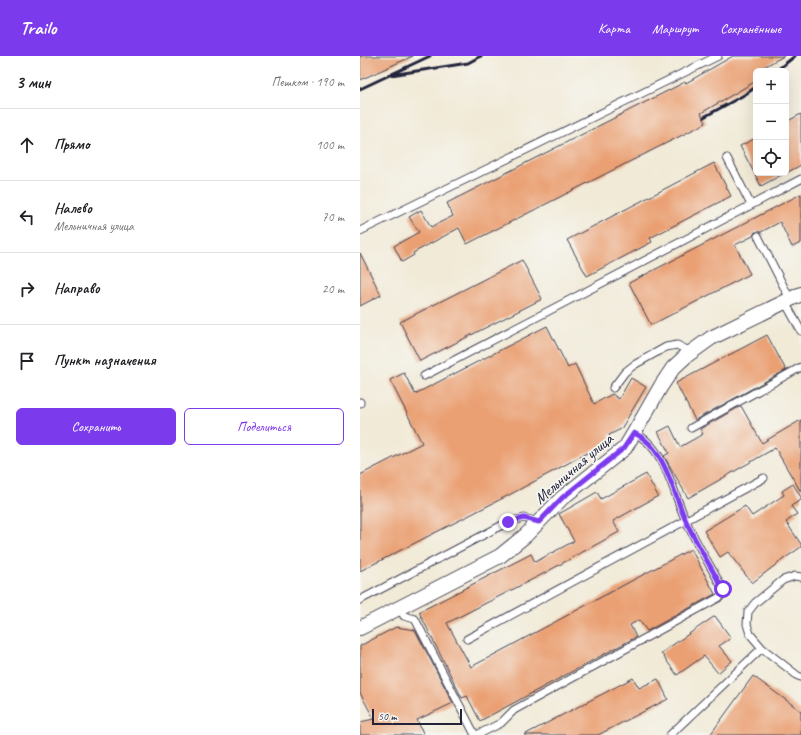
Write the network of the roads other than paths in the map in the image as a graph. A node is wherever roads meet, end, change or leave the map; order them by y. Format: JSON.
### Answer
{"nodes":[{"id":1,"x":718,"y":56,"type":"edge"},
{"id":2,"x":727,"y":158,"type":"dead end"},
{"id":3,"x":801,"y":179,"type":"edge"},
{"id":4,"x":751,"y":205,"type":"junction"},
{"id":5,"x":360,"y":231,"type":"edge"},
{"id":6,"x":758,"y":236,"type":"dead end"},
{"id":7,"x":792,"y":298,"type":"edge"},
{"id":8,"x":801,"y":331,"type":"edge"},
{"id":9,"x":691,"y":352,"type":"junction"},
{"id":10,"x":801,"y":367,"type":"edge"},
{"id":11,"x":424,"y":376,"type":"dead end"},
{"id":12,"x":614,"y":388,"type":"dead end"},
{"id":13,"x":691,"y":428,"type":"dead end"},
{"id":14,"x":634,"y":433,"type":"junction"},
{"id":15,"x":764,"y":478,"type":"dead end"},
{"id":16,"x":686,"y":521,"type":"junction"},
{"id":17,"x":539,"y":522,"type":"junction"},
{"id":18,"x":801,"y":577,"type":"edge"},
{"id":19,"x":360,"y":600,"type":"edge"},
{"id":20,"x":399,"y":608,"type":"junction"},
{"id":21,"x":360,"y":628,"type":"edge"},
{"id":22,"x":467,"y":639,"type":"dead end"},
{"id":23,"x":762,"y":648,"type":"junction"},
{"id":24,"x":801,"y":677,"type":"edge"},
{"id":25,"x":476,"y":735,"type":"edge"},
{"id":26,"x":670,"y":735,"type":"edge"}],
"edges":[{"from":1,"to":5,"type":"lane"},
{"from":2,"to":4,"type":"lane"},
{"from":3,"to":4,"type":"lane"},
{"from":4,"to":11,"type":"lane"},
{"from":6,"to":7,"type":"lane"},
{"from":7,"to":8,"type":"lane"},
{"from":7,"to":9,"type":"street","name":"Мельничная улица"},
{"from":9,"to":12,"type":"lane"},
{"from":9,"to":14,"type":"street","name":"Мельничная улица"},
{"from":10,"to":13,"type":"lane"},
{"from":14,"to":16,"type":"lane"},
{"from":14,"to":17,"type":"street","name":"Мельничная улица"},
{"from":15,"to":16,"type":"lane"},
{"from":16,"to":22,"type":"lane"},
{"from":16,"to":25,"type":"lane"},
{"from":17,"to":19,"type":"lane"},
{"from":17,"to":20,"type":"street","name":"Мельничная улица"},
{"from":18,"to":23,"type":"lane"},
{"from":20,"to":21,"type":"street","name":"Мельничная улица"},
{"from":20,"to":25,"type":"lane"},
{"from":23,"to":24,"type":"lane"},
{"from":23,"to":26,"type":"lane"}]}
